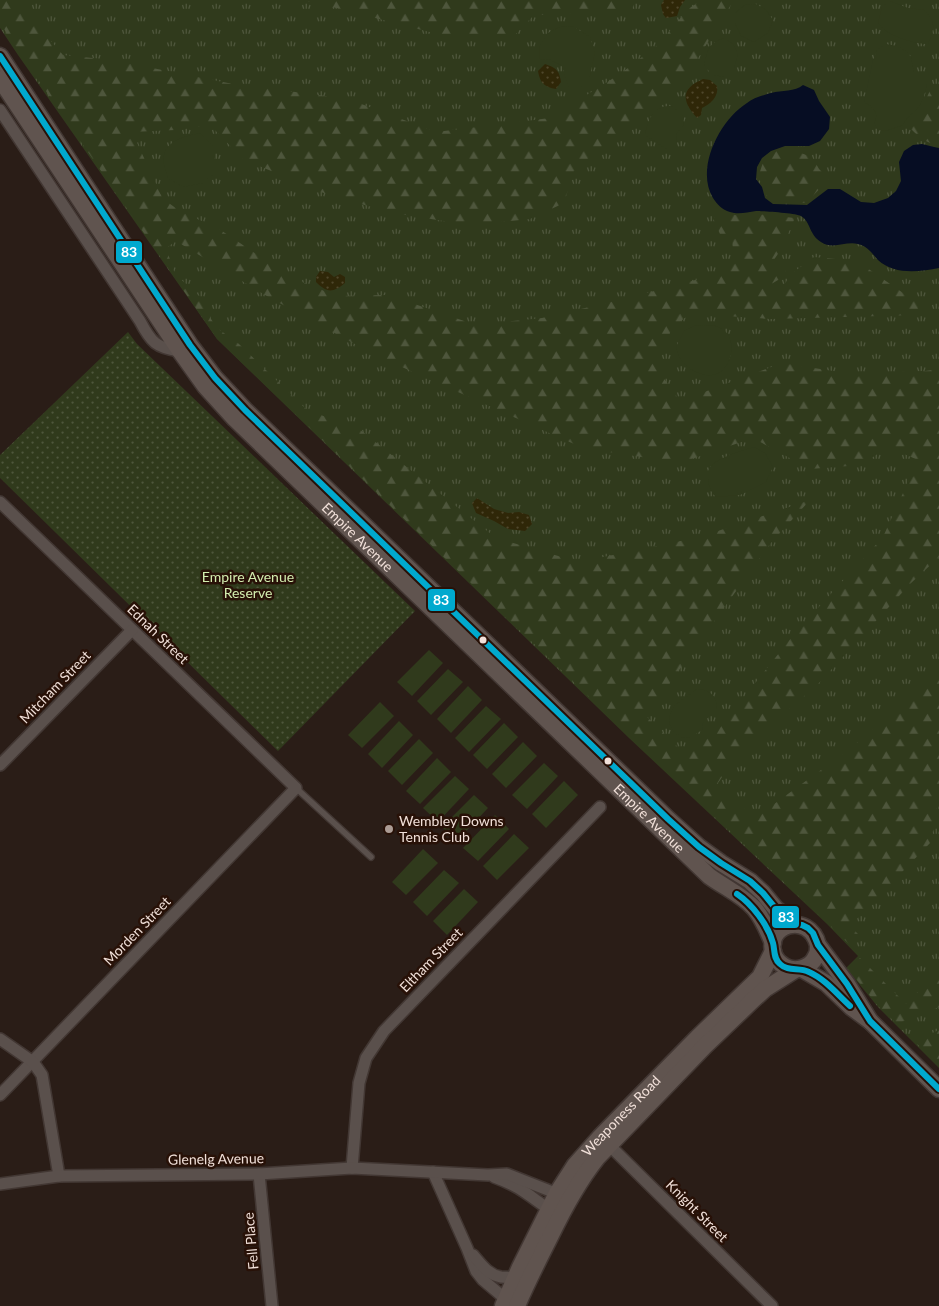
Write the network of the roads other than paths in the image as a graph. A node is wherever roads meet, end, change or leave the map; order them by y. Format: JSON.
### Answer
{"nodes":[{"id":1,"x":0,"y":56,"type":"edge"},
{"id":2,"x":0,"y":78,"type":"edge"},
{"id":3,"x":0,"y":110,"type":"edge"},
{"id":4,"x":180,"y":351,"type":"junction"},
{"id":5,"x":0,"y":502,"type":"edge"},
{"id":6,"x":132,"y":630,"type":"junction"},
{"id":7,"x":0,"y":765,"type":"edge"},
{"id":8,"x":296,"y":788,"type":"junction"},
{"id":9,"x":600,"y":807,"type":"dead end"},
{"id":10,"x":371,"y":857,"type":"dead end"},
{"id":11,"x":795,"y":924,"type":"junction"},
{"id":12,"x":818,"y":945,"type":"junction"},
{"id":13,"x":773,"y":947,"type":"junction"},
{"id":14,"x":798,"y":969,"type":"junction"},
{"id":15,"x":870,"y":1021,"type":"junction"},
{"id":16,"x":0,"y":1039,"type":"edge"},
{"id":17,"x":33,"y":1062,"type":"junction"},
{"id":18,"x":939,"y":1089,"type":"edge"},
{"id":19,"x":0,"y":1095,"type":"edge"},
{"id":20,"x":604,"y":1141,"type":"junction"},
{"id":21,"x":352,"y":1168,"type":"junction"},
{"id":22,"x":433,"y":1172,"type":"junction"},
{"id":23,"x":259,"y":1174,"type":"junction"},
{"id":24,"x":488,"y":1175,"type":"junction"},
{"id":25,"x":59,"y":1176,"type":"junction"},
{"id":26,"x":0,"y":1184,"type":"edge"},
{"id":27,"x":563,"y":1196,"type":"junction"},
{"id":28,"x":555,"y":1212,"type":"junction"},
{"id":29,"x":468,"y":1248,"type":"junction"},
{"id":30,"x":521,"y":1280,"type":"junction"},
{"id":31,"x":511,"y":1303,"type":"edge"},
{"id":32,"x":272,"y":1306,"type":"edge"},
{"id":33,"x":772,"y":1306,"type":"edge"}],
"edges":[{"from":1,"to":11,"type":"main road","name":"Empire Avenue"},
{"from":2,"to":4,"type":"main road","name":"Empire Avenue"},
{"from":3,"to":4,"type":"street"},
{"from":4,"to":13,"type":"main road","name":"Empire Avenue"},
{"from":5,"to":6,"type":"street","name":"Ednah Street"},
{"from":6,"to":7,"type":"street","name":"Mitcham Street"},
{"from":6,"to":8,"type":"street","name":"Ednah Street"},
{"from":8,"to":10,"type":"lane"},
{"from":8,"to":17,"type":"street","name":"Morden Street"},
{"from":9,"to":21,"type":"street","name":"Eltham Street"},
{"from":11,"to":12,"type":"main road","name":"Empire Avenue"},
{"from":11,"to":13,"type":"main road"},
{"from":12,"to":14,"type":"main road"},
{"from":12,"to":15,"type":"main road","name":"Empire Avenue"},
{"from":13,"to":14,"type":"main road","name":"Empire Avenue"},
{"from":13,"to":20,"type":"main road","name":"Weaponess Road"},
{"from":14,"to":15,"type":"main road","name":"Empire Avenue"},
{"from":14,"to":20,"type":"main road","name":"Weaponess Road"},
{"from":15,"to":18,"type":"main road","name":"Empire Avenue"},
{"from":16,"to":17,"type":"street"},
{"from":17,"to":19,"type":"street","name":"Morden Street"},
{"from":17,"to":25,"type":"street"},
{"from":20,"to":27,"type":"main road","name":"Weaponess Road"},
{"from":20,"to":33,"type":"street","name":"Knight Street"},
{"from":21,"to":22,"type":"street","name":"Glenelg Avenue"},
{"from":21,"to":23,"type":"street","name":"Glenelg Avenue"},
{"from":22,"to":24,"type":"street","name":"Glenelg Avenue"},
{"from":22,"to":29,"type":"street"},
{"from":23,"to":25,"type":"street","name":"Glenelg Avenue"},
{"from":23,"to":32,"type":"street","name":"Fell Place"},
{"from":24,"to":27,"type":"street","name":"Glenelg Avenue"},
{"from":24,"to":28,"type":"street","name":"Glenelg Avenue"},
{"from":25,"to":26,"type":"street","name":"Glenelg Avenue"},
{"from":27,"to":28,"type":"main road","name":"Weaponess Road"},
{"from":28,"to":30,"type":"main road","name":"Weaponess Road"},
{"from":29,"to":30,"type":"street"},
{"from":29,"to":31,"type":"street"},
{"from":30,"to":31,"type":"main road","name":"Weaponess Road"}]}
